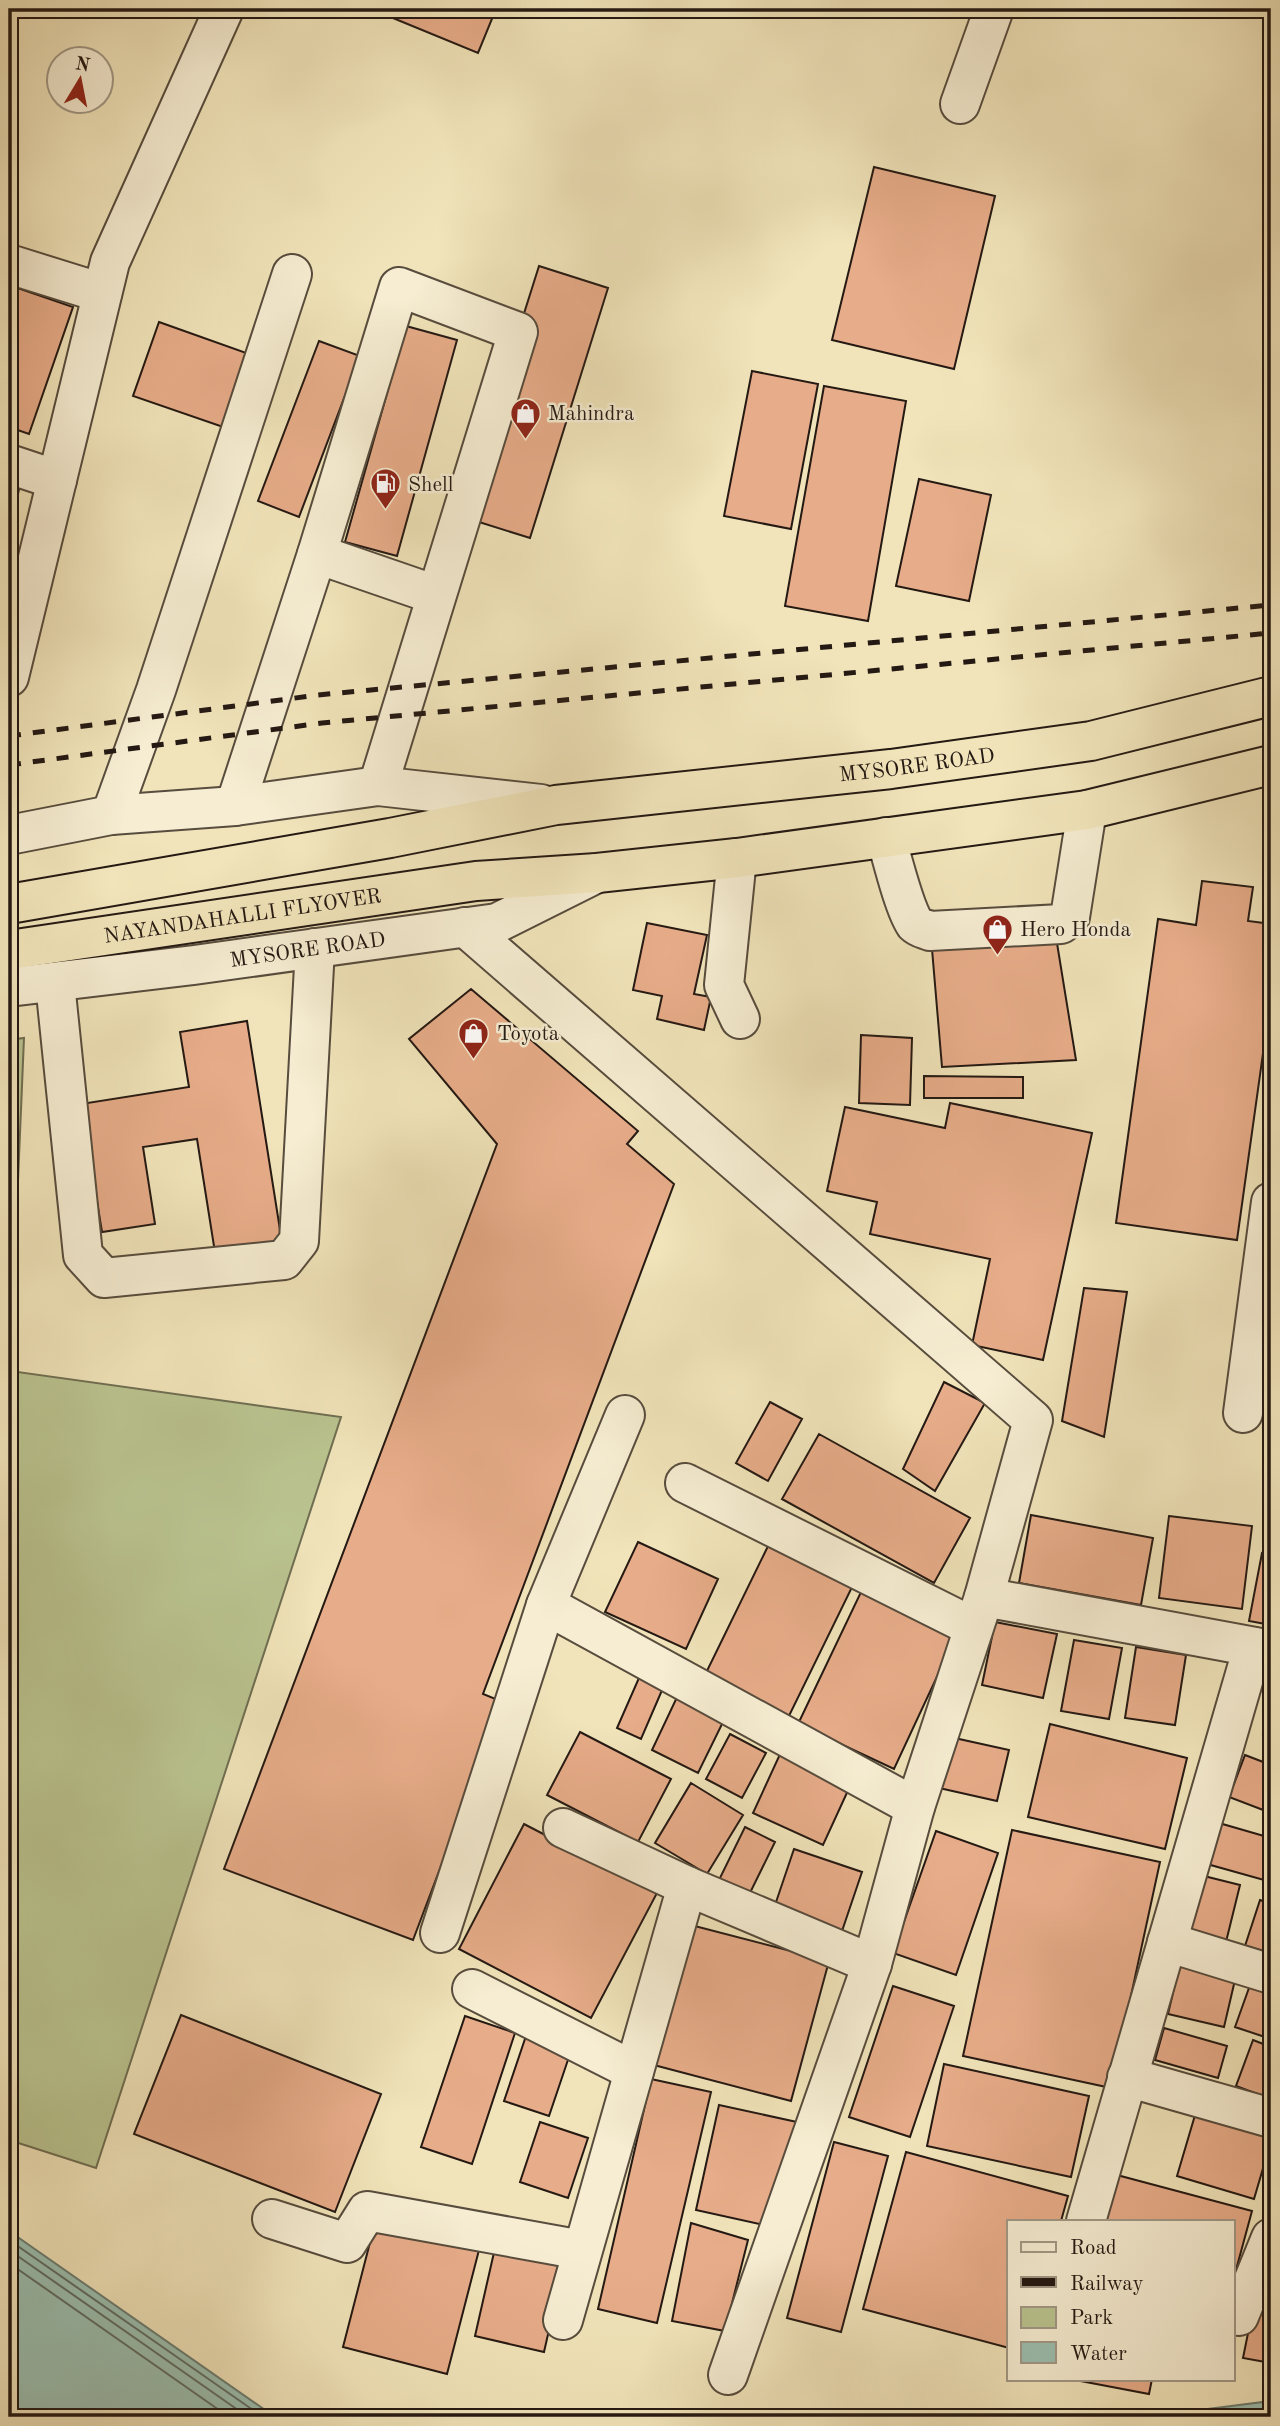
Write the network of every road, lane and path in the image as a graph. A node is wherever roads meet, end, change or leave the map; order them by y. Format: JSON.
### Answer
{"nodes":[{"id":1,"x":224,"y":9,"type":"edge"},
{"id":2,"x":994,"y":9,"type":"edge"},
{"id":3,"x":961,"y":104,"type":"dead end"},
{"id":4,"x":9,"y":264,"type":"edge"},
{"id":5,"x":292,"y":274,"type":"dead end"},
{"id":6,"x":102,"y":293,"type":"junction"},
{"id":7,"x":9,"y":464,"type":"edge"},
{"id":8,"x":57,"y":480,"type":"junction"},
{"id":9,"x":317,"y":554,"type":"junction"},
{"id":10,"x":436,"y":595,"type":"junction"},
{"id":11,"x":9,"y":677,"type":"edge"},
{"id":12,"x":1271,"y":696,"type":"edge"},
{"id":13,"x":1271,"y":765,"type":"edge"},
{"id":14,"x":378,"y":786,"type":"junction"},
{"id":15,"x":556,"y":805,"type":"junction"},
{"id":16,"x":235,"y":806,"type":"junction"},
{"id":17,"x":1087,"y":810,"type":"junction"},
{"id":18,"x":111,"y":814,"type":"junction"},
{"id":19,"x":9,"y":835,"type":"edge"},
{"id":20,"x":886,"y":837,"type":"junction"},
{"id":21,"x":737,"y":858,"type":"junction"},
{"id":22,"x":597,"y":873,"type":"junction"},
{"id":23,"x":476,"y":881,"type":"joint"},
{"id":24,"x":9,"y":904,"type":"edge"},
{"id":25,"x":466,"y":927,"type":"junction"},
{"id":26,"x":316,"y":948,"type":"junction"},
{"id":27,"x":9,"y":950,"type":"edge"},
{"id":28,"x":55,"y":983,"type":"junction"},
{"id":29,"x":9,"y":987,"type":"edge"},
{"id":30,"x":740,"y":1019,"type":"dead end"},
{"id":31,"x":1271,"y":1202,"type":"edge"},
{"id":32,"x":1243,"y":1413,"type":"dead end"},
{"id":33,"x":625,"y":1415,"type":"dead end"},
{"id":34,"x":685,"y":1483,"type":"dead end"},
{"id":35,"x":546,"y":1605,"type":"junction"},
{"id":36,"x":978,"y":1612,"type":"junction"},
{"id":37,"x":1262,"y":1648,"type":"edge"},
{"id":38,"x":915,"y":1807,"type":"junction"},
{"id":39,"x":563,"y":1828,"type":"dead end"},
{"id":40,"x":687,"y":1886,"type":"junction"},
{"id":41,"x":440,"y":1933,"type":"dead end"},
{"id":42,"x":1167,"y":1942,"type":"junction"},
{"id":43,"x":872,"y":1964,"type":"junction"},
{"id":44,"x":1271,"y":1975,"type":"edge"},
{"id":45,"x":472,"y":1989,"type":"dead end"},
{"id":46,"x":634,"y":2071,"type":"junction"},
{"id":47,"x":1127,"y":2077,"type":"junction"},
{"id":48,"x":1271,"y":2118,"type":"edge"},
{"id":49,"x":272,"y":2219,"type":"dead end"},
{"id":50,"x":1086,"y":2220,"type":"edge"},
{"id":51,"x":1271,"y":2238,"type":"edge"},
{"id":52,"x":582,"y":2250,"type":"junction"},
{"id":53,"x":1236,"y":2315,"type":"edge"},
{"id":54,"x":563,"y":2320,"type":"dead end"},
{"id":55,"x":728,"y":2375,"type":"dead end"}],
"edges":[{"from":1,"to":6,"type":"street"},
{"from":2,"to":3,"type":"street"},
{"from":4,"to":6,"type":"street"},
{"from":5,"to":18,"type":"street"},
{"from":6,"to":8,"type":"street"},
{"from":7,"to":8,"type":"street"},
{"from":8,"to":11,"type":"street"},
{"from":9,"to":10,"type":"street"},
{"from":9,"to":10,"type":"street"},
{"from":9,"to":16,"type":"street"},
{"from":10,"to":14,"type":"street"},
{"from":12,"to":15,"type":"highway","name":"MYSORE ROAD"},
{"from":13,"to":17,"type":"highway","name":"MYSORE ROAD"},
{"from":14,"to":15,"type":"street","name":"MYSORE ROAD"},
{"from":14,"to":16,"type":"street","name":"MYSORE ROAD"},
{"from":15,"to":24,"type":"highway","name":"MYSORE ROAD"},
{"from":16,"to":18,"type":"street","name":"MYSORE ROAD"},
{"from":17,"to":20,"type":"highway","name":"MYSORE ROAD"},
{"from":17,"to":20,"type":"street"},
{"from":18,"to":19,"type":"street","name":"MYSORE ROAD"},
{"from":20,"to":21,"type":"highway","name":"MYSORE ROAD"},
{"from":21,"to":22,"type":"highway","name":"MYSORE ROAD"},
{"from":21,"to":30,"type":"street"},
{"from":22,"to":23,"type":"highway","name":"MYSORE ROAD"},
{"from":22,"to":25,"type":"street","name":"MYSORE ROAD"},
{"from":23,"to":27,"type":"highway","name":"NAYANDAHALLI FLYOVER"},
{"from":25,"to":26,"type":"street","name":"MYSORE ROAD"},
{"from":25,"to":36,"type":"street"},
{"from":26,"to":28,"type":"street","name":"MYSORE ROAD"},
{"from":26,"to":28,"type":"street"},
{"from":28,"to":29,"type":"street","name":"MYSORE ROAD"},
{"from":31,"to":32,"type":"street"},
{"from":33,"to":35,"type":"street"},
{"from":34,"to":36,"type":"street"},
{"from":35,"to":38,"type":"street"},
{"from":35,"to":41,"type":"street"},
{"from":36,"to":37,"type":"street"},
{"from":36,"to":38,"type":"street"},
{"from":37,"to":42,"type":"street"},
{"from":38,"to":43,"type":"street"},
{"from":39,"to":40,"type":"street"},
{"from":40,"to":43,"type":"street"},
{"from":40,"to":46,"type":"street"},
{"from":42,"to":44,"type":"street"},
{"from":42,"to":47,"type":"street"},
{"from":43,"to":55,"type":"street"},
{"from":45,"to":46,"type":"street"},
{"from":46,"to":52,"type":"street"},
{"from":47,"to":48,"type":"street"},
{"from":47,"to":50,"type":"street"},
{"from":49,"to":52,"type":"street"},
{"from":51,"to":53,"type":"street"},
{"from":52,"to":54,"type":"street"}]}
